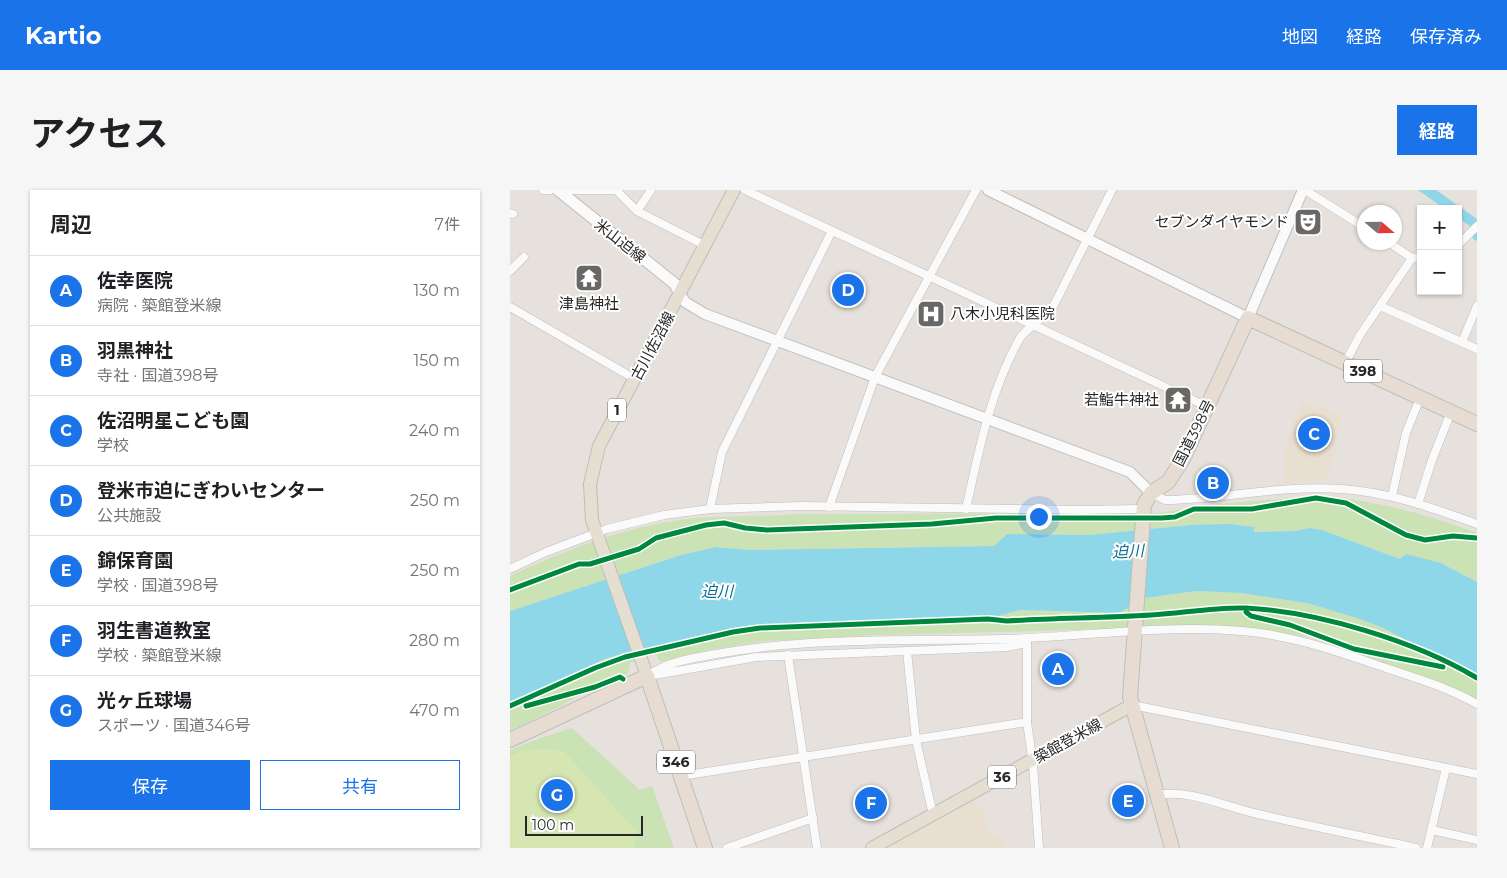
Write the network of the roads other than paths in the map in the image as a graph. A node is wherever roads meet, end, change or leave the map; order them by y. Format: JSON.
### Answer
{"nodes":[{"id":1,"x":543,"y":190,"type":"edge"},
{"id":2,"x":550,"y":190,"type":"edge"},
{"id":3,"x":558,"y":190,"type":"edge"},
{"id":4,"x":566,"y":190,"type":"edge"},
{"id":5,"x":616,"y":190,"type":"edge"},
{"id":6,"x":651,"y":190,"type":"edge"},
{"id":7,"x":734,"y":190,"type":"edge"},
{"id":8,"x":745,"y":190,"type":"edge"},
{"id":9,"x":976,"y":190,"type":"edge"},
{"id":10,"x":988,"y":190,"type":"edge"},
{"id":11,"x":1112,"y":190,"type":"edge"},
{"id":12,"x":1304,"y":190,"type":"edge"},
{"id":13,"x":591,"y":191,"type":"edge"},
{"id":14,"x":638,"y":211,"type":"junction"},
{"id":15,"x":1357,"y":222,"type":"edge"},
{"id":16,"x":1477,"y":226,"type":"edge"},
{"id":17,"x":832,"y":231,"type":"junction"},
{"id":18,"x":1088,"y":238,"type":"junction"},
{"id":19,"x":1462,"y":241,"type":"edge"},
{"id":20,"x":704,"y":245,"type":"junction"},
{"id":21,"x":1400,"y":250,"type":"edge"},
{"id":22,"x":524,"y":257,"type":"dead end"},
{"id":23,"x":1417,"y":257,"type":"edge"},
{"id":24,"x":1412,"y":258,"type":"junction"},
{"id":25,"x":510,"y":271,"type":"edge"},
{"id":26,"x":928,"y":277,"type":"junction"},
{"id":27,"x":680,"y":294,"type":"junction"},
{"id":28,"x":1380,"y":306,"type":"junction"},
{"id":29,"x":1477,"y":306,"type":"edge"},
{"id":30,"x":510,"y":307,"type":"edge"},
{"id":31,"x":1248,"y":318,"type":"junction"},
{"id":32,"x":1034,"y":326,"type":"junction"},
{"id":33,"x":776,"y":340,"type":"junction"},
{"id":34,"x":1462,"y":342,"type":"junction"},
{"id":35,"x":1477,"y":349,"type":"edge"},
{"id":36,"x":1345,"y":363,"type":"junction"},
{"id":37,"x":875,"y":377,"type":"junction"},
{"id":38,"x":635,"y":379,"type":"junction"},
{"id":39,"x":1420,"y":398,"type":"junction"},
{"id":40,"x":1208,"y":407,"type":"junction"},
{"id":41,"x":1451,"y":412,"type":"junction"},
{"id":42,"x":986,"y":418,"type":"junction"},
{"id":43,"x":1477,"y":424,"type":"edge"},
{"id":44,"x":1155,"y":495,"type":"junction"},
{"id":45,"x":1392,"y":496,"type":"junction"},
{"id":46,"x":1418,"y":504,"type":"junction"},
{"id":47,"x":829,"y":507,"type":"junction"},
{"id":48,"x":710,"y":509,"type":"junction"},
{"id":49,"x":966,"y":509,"type":"junction"},
{"id":50,"x":1143,"y":512,"type":"junction"},
{"id":51,"x":1477,"y":524,"type":"edge"},
{"id":52,"x":597,"y":534,"type":"junction"},
{"id":53,"x":510,"y":569,"type":"edge"},
{"id":54,"x":1133,"y":632,"type":"junction"},
{"id":55,"x":1028,"y":640,"type":"junction"},
{"id":56,"x":907,"y":651,"type":"junction"},
{"id":57,"x":788,"y":655,"type":"junction"},
{"id":58,"x":646,"y":672,"type":"junction"},
{"id":59,"x":1477,"y":704,"type":"edge"},
{"id":60,"x":1132,"y":705,"type":"junction"},
{"id":61,"x":1027,"y":722,"type":"junction"},
{"id":62,"x":510,"y":740,"type":"edge"},
{"id":63,"x":916,"y":740,"type":"junction"},
{"id":64,"x":802,"y":759,"type":"junction"},
{"id":65,"x":1032,"y":760,"type":"junction"},
{"id":66,"x":1446,"y":768,"type":"junction"},
{"id":67,"x":1477,"y":774,"type":"edge"},
{"id":68,"x":681,"y":776,"type":"junction"},
{"id":69,"x":1157,"y":794,"type":"junction"},
{"id":70,"x":933,"y":815,"type":"junction"},
{"id":71,"x":813,"y":818,"type":"junction"},
{"id":72,"x":1432,"y":830,"type":"junction"},
{"id":73,"x":1477,"y":840,"type":"edge"},
{"id":74,"x":705,"y":848,"type":"edge"},
{"id":75,"x":728,"y":848,"type":"edge"},
{"id":76,"x":817,"y":848,"type":"edge"},
{"id":77,"x":872,"y":848,"type":"edge"},
{"id":78,"x":1039,"y":848,"type":"edge"},
{"id":79,"x":1172,"y":848,"type":"edge"},
{"id":80,"x":1416,"y":848,"type":"edge"},
{"id":81,"x":1427,"y":848,"type":"edge"}],
"edges":[{"from":1,"to":2,"type":"street"},
{"from":3,"to":27,"type":"main road","name":"米山迫線"},
{"from":4,"to":13,"type":"street"},
{"from":5,"to":13,"type":"street"},
{"from":5,"to":14,"type":"street"},
{"from":6,"to":14,"type":"street"},
{"from":7,"to":20,"type":"main road","name":"古川佐沼線","number":"1"},
{"from":8,"to":17,"type":"street"},
{"from":9,"to":26,"type":"street"},
{"from":10,"to":18,"type":"street"},
{"from":11,"to":18,"type":"street"},
{"from":12,"to":15,"type":"street"},
{"from":12,"to":31,"type":"street"},
{"from":14,"to":20,"type":"street"},
{"from":16,"to":19,"type":"street"},
{"from":17,"to":26,"type":"street"},
{"from":17,"to":33,"type":"street"},
{"from":18,"to":31,"type":"street"},
{"from":18,"to":32,"type":"street"},
{"from":20,"to":27,"type":"main road","name":"古川佐沼線","number":"1"},
{"from":21,"to":24,"type":"street"},
{"from":22,"to":25,"type":"street"},
{"from":23,"to":24,"type":"street"},
{"from":24,"to":28,"type":"street"},
{"from":26,"to":32,"type":"street"},
{"from":26,"to":37,"type":"street"},
{"from":27,"to":33,"type":"street"},
{"from":27,"to":38,"type":"main road","name":"古川佐沼線","number":"1"},
{"from":28,"to":34,"type":"street"},
{"from":28,"to":36,"type":"street"},
{"from":29,"to":34,"type":"street"},
{"from":30,"to":38,"type":"street"},
{"from":31,"to":36,"type":"highway","number":"398"},
{"from":31,"to":40,"type":"highway","name":"国道398号"},
{"from":32,"to":40,"type":"street"},
{"from":32,"to":42,"type":"street"},
{"from":33,"to":37,"type":"street"},
{"from":33,"to":48,"type":"street"},
{"from":34,"to":35,"type":"street"},
{"from":36,"to":39,"type":"highway","number":"398"},
{"from":37,"to":42,"type":"street"},
{"from":37,"to":47,"type":"street"},
{"from":38,"to":52,"type":"main road","name":"古川佐沼線","number":"1"},
{"from":39,"to":41,"type":"highway","number":"398"},
{"from":39,"to":45,"type":"street"},
{"from":40,"to":44,"type":"highway","name":"国道398号"},
{"from":41,"to":43,"type":"highway","number":"398"},
{"from":41,"to":46,"type":"street"},
{"from":42,"to":44,"type":"street"},
{"from":42,"to":49,"type":"street"},
{"from":44,"to":45,"type":"street"},
{"from":44,"to":50,"type":"highway","name":"国道398号"},
{"from":45,"to":46,"type":"street"},
{"from":46,"to":51,"type":"street"},
{"from":47,"to":48,"type":"street"},
{"from":47,"to":49,"type":"street"},
{"from":48,"to":52,"type":"street"},
{"from":49,"to":50,"type":"street"},
{"from":50,"to":54,"type":"highway","name":"国道398号"},
{"from":52,"to":53,"type":"street"},
{"from":52,"to":58,"type":"main road","name":"古川佐沼線","number":"1"},
{"from":54,"to":55,"type":"street"},
{"from":54,"to":59,"type":"street"},
{"from":54,"to":60,"type":"highway","name":"国道398号"},
{"from":55,"to":56,"type":"street"},
{"from":55,"to":58,"type":"street"},
{"from":55,"to":61,"type":"street"},
{"from":56,"to":57,"type":"street"},
{"from":56,"to":63,"type":"street"},
{"from":57,"to":58,"type":"street"},
{"from":57,"to":64,"type":"street"},
{"from":58,"to":62,"type":"highway"},
{"from":58,"to":68,"type":"highway","number":"346"},
{"from":60,"to":65,"type":"main road","name":"築館登米線","number":"36"},
{"from":60,"to":66,"type":"street"},
{"from":60,"to":69,"type":"highway","name":"国道398号"},
{"from":61,"to":63,"type":"street"},
{"from":61,"to":65,"type":"street"},
{"from":63,"to":64,"type":"street"},
{"from":63,"to":70,"type":"street"},
{"from":64,"to":68,"type":"street"},
{"from":64,"to":71,"type":"street"},
{"from":65,"to":70,"type":"main road","name":"築館登米線","number":"36"},
{"from":65,"to":78,"type":"street"},
{"from":66,"to":67,"type":"street"},
{"from":66,"to":72,"type":"street"},
{"from":68,"to":74,"type":"highway","number":"346"},
{"from":69,"to":79,"type":"highway","name":"国道398号"},
{"from":69,"to":80,"type":"street"},
{"from":70,"to":77,"type":"main road","name":"築館登米線","number":"36"},
{"from":71,"to":75,"type":"street"},
{"from":71,"to":76,"type":"street"},
{"from":72,"to":73,"type":"street"},
{"from":72,"to":81,"type":"street"}]}
